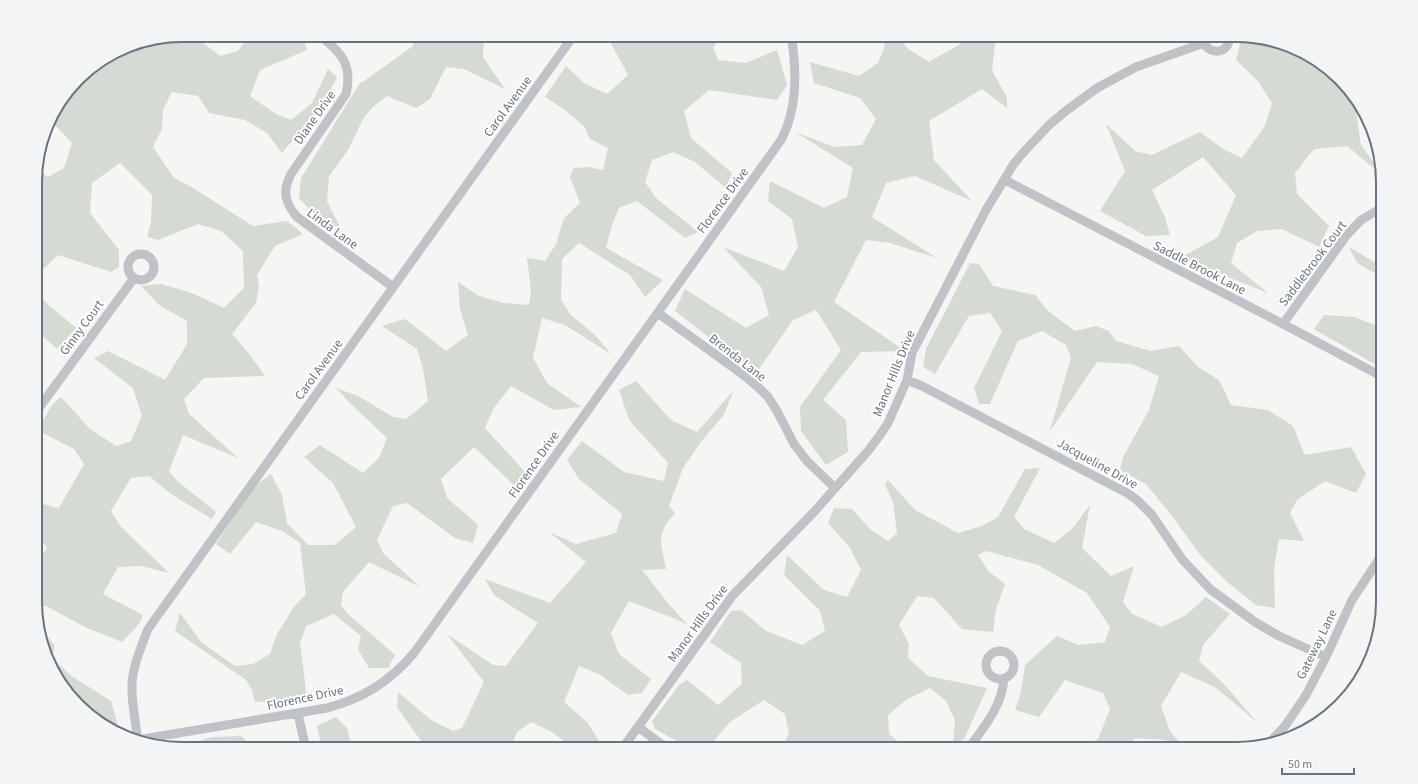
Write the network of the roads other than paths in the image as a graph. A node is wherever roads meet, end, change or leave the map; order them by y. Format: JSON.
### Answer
{"nodes":[{"id":1,"x":328,"y":42,"type":"edge"},
{"id":2,"x":569,"y":42,"type":"edge"},
{"id":3,"x":792,"y":42,"type":"edge"},
{"id":4,"x":1196,"y":42,"type":"edge"},
{"id":5,"x":1205,"y":42,"type":"edge"},
{"id":6,"x":1228,"y":42,"type":"edge"},
{"id":7,"x":291,"y":174,"type":"joint"},
{"id":8,"x":1004,"y":180,"type":"junction"},
{"id":9,"x":1376,"y":211,"type":"edge"},
{"id":10,"x":134,"y":278,"type":"dead end"},
{"id":11,"x":393,"y":287,"type":"junction"},
{"id":12,"x":658,"y":313,"type":"junction"},
{"id":13,"x":1283,"y":324,"type":"junction"},
{"id":14,"x":1376,"y":374,"type":"edge"},
{"id":15,"x":907,"y":380,"type":"junction"},
{"id":16,"x":42,"y":404,"type":"edge"},
{"id":17,"x":835,"y":488,"type":"junction"},
{"id":18,"x":1376,"y":564,"type":"edge"},
{"id":19,"x":1326,"y":657,"type":"junction"},
{"id":20,"x":1004,"y":679,"type":"dead end"},
{"id":21,"x":298,"y":714,"type":"junction"},
{"id":22,"x":638,"y":727,"type":"junction"},
{"id":23,"x":138,"y":735,"type":"edge"},
{"id":24,"x":1275,"y":736,"type":"edge"},
{"id":25,"x":150,"y":738,"type":"edge"},
{"id":26,"x":304,"y":742,"type":"edge"},
{"id":27,"x":627,"y":742,"type":"edge"},
{"id":28,"x":658,"y":742,"type":"edge"},
{"id":29,"x":973,"y":742,"type":"edge"}],
"edges":[{"from":1,"to":7,"type":"street","name":"Diane Drive"},
{"from":2,"to":11,"type":"street","name":"Carol Avenue"},
{"from":3,"to":12,"type":"street","name":"Florence Drive"},
{"from":4,"to":8,"type":"street","name":"Manor Hills Drive"},
{"from":5,"to":6,"type":"street","name":"Manor Hills Drive"},
{"from":7,"to":11,"type":"street","name":"Linda Lane"},
{"from":8,"to":13,"type":"street","name":"Saddle Brook Lane"},
{"from":8,"to":15,"type":"street","name":"Manor Hills Drive"},
{"from":9,"to":13,"type":"street","name":"Saddlebrook Court"},
{"from":10,"to":16,"type":"street","name":"Ginny Court"},
{"from":11,"to":23,"type":"street","name":"Carol Avenue"},
{"from":12,"to":17,"type":"street","name":"Brenda Lane"},
{"from":12,"to":21,"type":"street","name":"Florence Drive"},
{"from":13,"to":14,"type":"street","name":"Saddle Brook Lane"},
{"from":15,"to":17,"type":"street","name":"Manor Hills Drive"},
{"from":15,"to":19,"type":"street","name":"Jacqueline Drive"},
{"from":17,"to":22,"type":"street","name":"Manor Hills Drive"},
{"from":18,"to":19,"type":"street","name":"Gateway Lane"},
{"from":19,"to":24,"type":"street","name":"Gateway Lane"},
{"from":20,"to":29,"type":"street"},
{"from":21,"to":25,"type":"street","name":"Florence Drive"},
{"from":21,"to":26,"type":"street"},
{"from":22,"to":27,"type":"street","name":"Manor Hills Drive"},
{"from":22,"to":28,"type":"street"}]}
